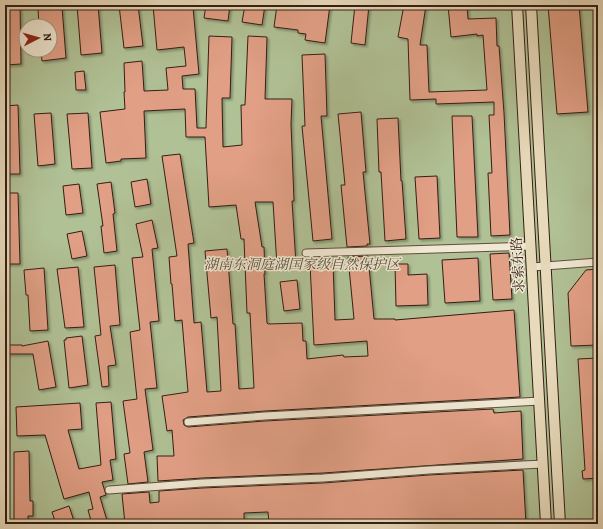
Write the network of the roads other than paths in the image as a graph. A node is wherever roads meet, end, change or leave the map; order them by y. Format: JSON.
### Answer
{"nodes":[{"id":1,"x":517,"y":5,"type":"edge"},
{"id":2,"x":531,"y":5,"type":"edge"},
{"id":3,"x":531,"y":246,"type":"junction"},
{"id":4,"x":306,"y":253,"type":"dead end"},
{"id":5,"x":598,"y":262,"type":"edge"},
{"id":6,"x":546,"y":266,"type":"junction"},
{"id":7,"x":532,"y":267,"type":"junction"},
{"id":8,"x":540,"y":401,"type":"junction"},
{"id":9,"x":188,"y":422,"type":"dead end"},
{"id":10,"x":543,"y":464,"type":"junction"},
{"id":11,"x":109,"y":490,"type":"dead end"},
{"id":12,"x":546,"y":524,"type":"edge"},
{"id":13,"x":560,"y":524,"type":"edge"}],
"edges":[{"from":1,"to":3,"type":"main road","name":"求索东路"},
{"from":2,"to":6,"type":"main road","name":"求索东路"},
{"from":3,"to":4,"type":"street"},
{"from":3,"to":7,"type":"main road","name":"求索东路"},
{"from":5,"to":6,"type":"street"},
{"from":6,"to":7,"type":"street"},
{"from":6,"to":13,"type":"main road","name":"求索东路"},
{"from":7,"to":8,"type":"main road","name":"求索东路"},
{"from":8,"to":9,"type":"street"},
{"from":8,"to":10,"type":"main road","name":"求索东路"},
{"from":10,"to":11,"type":"street"},
{"from":10,"to":12,"type":"main road","name":"求索东路"}]}
